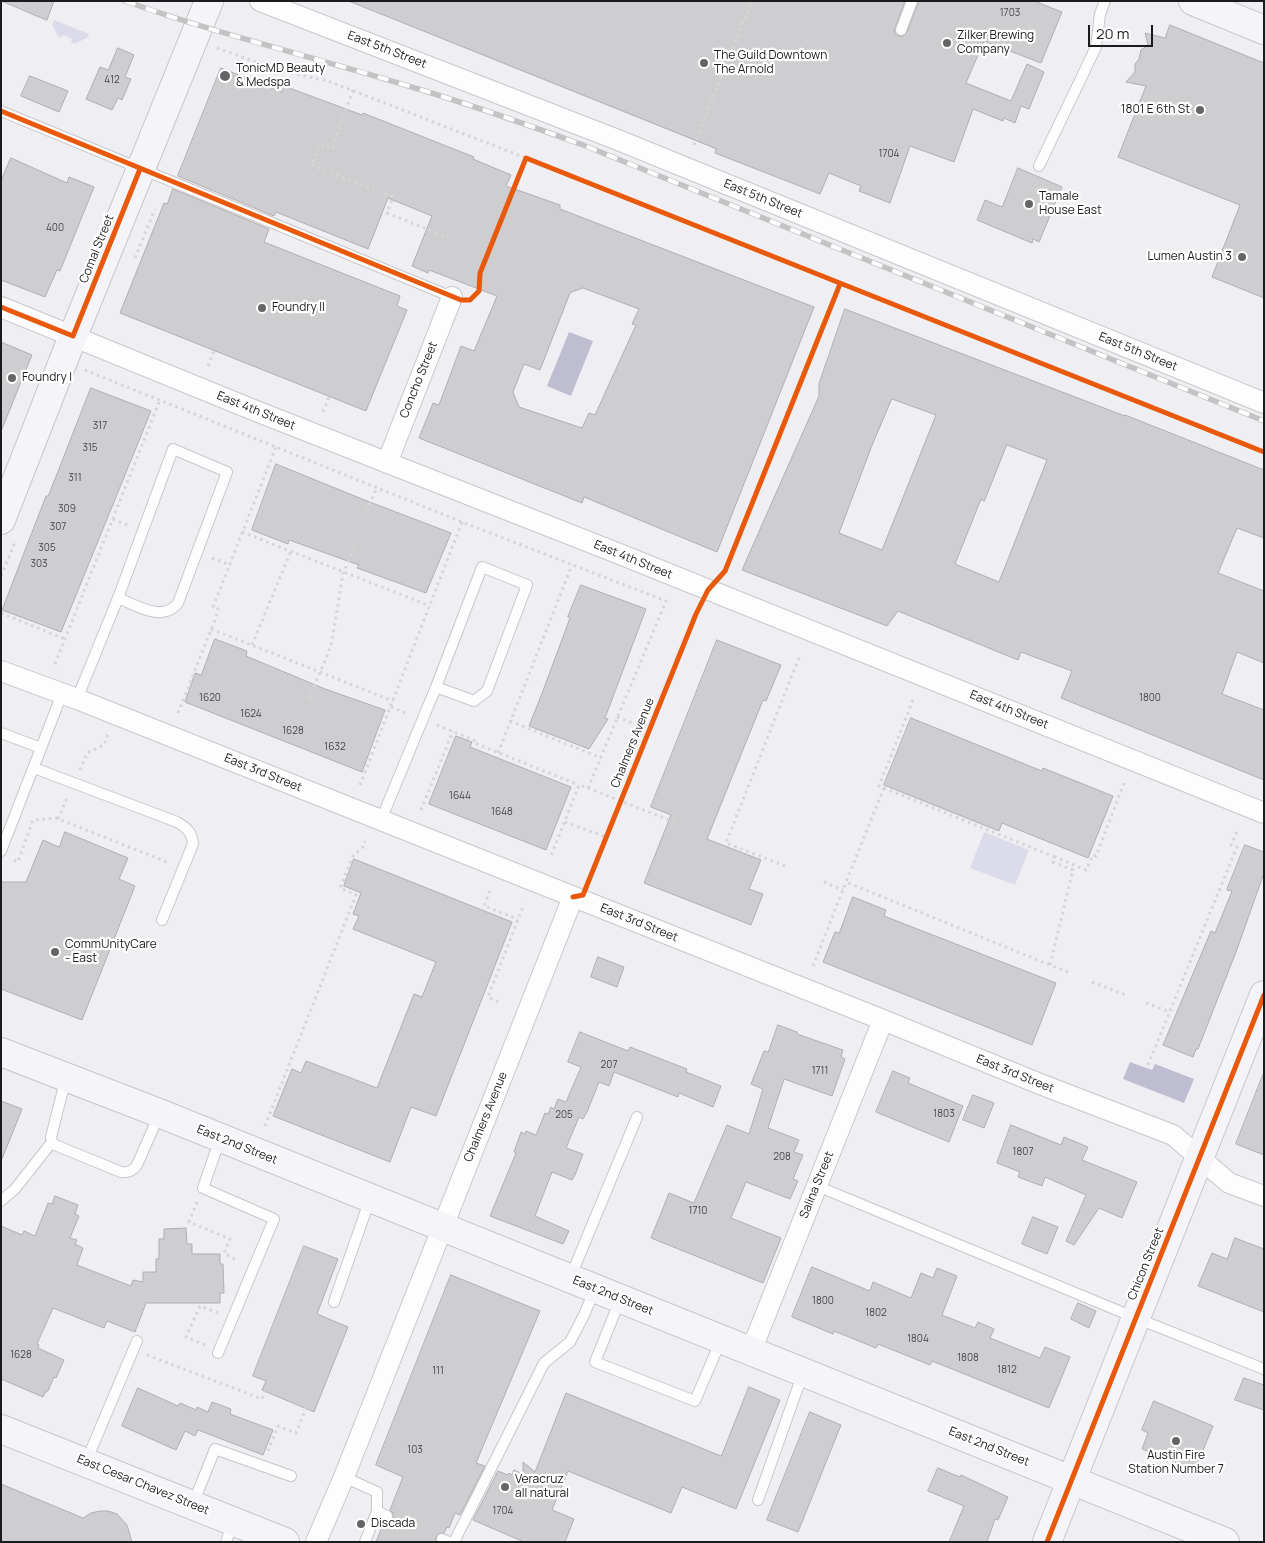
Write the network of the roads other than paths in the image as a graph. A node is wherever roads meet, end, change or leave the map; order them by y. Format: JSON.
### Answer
{"nodes":[{"id":1,"x":209,"y":1,"type":"edge"},
{"id":2,"x":260,"y":1,"type":"edge"},
{"id":3,"x":912,"y":1,"type":"edge"},
{"id":4,"x":1105,"y":1,"type":"edge"},
{"id":5,"x":1193,"y":1,"type":"edge"},
{"id":6,"x":900,"y":30,"type":"dead end"},
{"id":7,"x":1264,"y":30,"type":"edge"},
{"id":8,"x":1,"y":111,"type":"edge"},
{"id":9,"x":1039,"y":166,"type":"dead end"},
{"id":10,"x":140,"y":169,"type":"junction"},
{"id":11,"x":452,"y":297,"type":"joint"},
{"id":12,"x":1,"y":307,"type":"edge"},
{"id":13,"x":73,"y":336,"type":"junction"},
{"id":14,"x":1264,"y":403,"type":"edge"},
{"id":15,"x":387,"y":463,"type":"junction"},
{"id":16,"x":7,"y":516,"type":"edge"},
{"id":17,"x":118,"y":598,"type":"junction"},
{"id":18,"x":1,"y":671,"type":"edge"},
{"id":19,"x":436,"y":687,"type":"junction"},
{"id":20,"x":69,"y":696,"type":"junction"},
{"id":21,"x":1,"y":733,"type":"edge"},
{"id":22,"x":41,"y":748,"type":"junction"},
{"id":23,"x":34,"y":768,"type":"junction"},
{"id":24,"x":1264,"y":813,"type":"edge"},
{"id":25,"x":381,"y":820,"type":"junction"},
{"id":26,"x":1,"y":851,"type":"edge"},
{"id":27,"x":573,"y":897,"type":"junction"},
{"id":28,"x":162,"y":920,"type":"dead end"},
{"id":29,"x":1264,"y":994,"type":"edge"},
{"id":30,"x":883,"y":1020,"type":"junction"},
{"id":31,"x":1,"y":1052,"type":"edge"},
{"id":32,"x":67,"y":1078,"type":"junction"},
{"id":33,"x":159,"y":1114,"type":"junction"},
{"id":34,"x":637,"y":1117,"type":"dead end"},
{"id":35,"x":220,"y":1138,"type":"junction"},
{"id":36,"x":52,"y":1142,"type":"junction"},
{"id":37,"x":1199,"y":1158,"type":"junction"},
{"id":38,"x":817,"y":1186,"type":"junction"},
{"id":39,"x":1264,"y":1196,"type":"edge"},
{"id":40,"x":370,"y":1198,"type":"junction"},
{"id":41,"x":1,"y":1201,"type":"edge"},
{"id":42,"x":442,"y":1227,"type":"junction"},
{"id":43,"x":570,"y":1278,"type":"junction"},
{"id":44,"x":595,"y":1288,"type":"junction"},
{"id":45,"x":621,"y":1299,"type":"junction"},
{"id":46,"x":334,"y":1302,"type":"dead end"},
{"id":47,"x":1136,"y":1318,"type":"junction"},
{"id":48,"x":721,"y":1340,"type":"junction"},
{"id":49,"x":135,"y":1345,"type":"road end"},
{"id":50,"x":751,"y":1351,"type":"junction"},
{"id":51,"x":219,"y":1352,"type":"road end"},
{"id":52,"x":1264,"y":1369,"type":"edge"},
{"id":53,"x":803,"y":1372,"type":"junction"},
{"id":54,"x":1,"y":1429,"type":"edge"},
{"id":55,"x":86,"y":1462,"type":"junction"},
{"id":56,"x":291,"y":1476,"type":"dead end"},
{"id":57,"x":344,"y":1477,"type":"junction"},
{"id":58,"x":1072,"y":1480,"type":"junction"},
{"id":59,"x":758,"y":1500,"type":"dead end"},
{"id":60,"x":192,"y":1505,"type":"junction"},
{"id":61,"x":230,"y":1532,"type":"edge"},
{"id":62,"x":285,"y":1542,"type":"edge"},
{"id":63,"x":316,"y":1542,"type":"edge"},
{"id":64,"x":365,"y":1542,"type":"edge"},
{"id":65,"x":454,"y":1542,"type":"edge"},
{"id":66,"x":1048,"y":1542,"type":"edge"},
{"id":67,"x":1225,"y":1542,"type":"edge"}],
"edges":[{"from":1,"to":10,"type":"street","name":"Comal Street"},
{"from":2,"to":14,"type":"street","name":"East 5th Street"},
{"from":3,"to":6,"type":"lane"},
{"from":4,"to":9,"type":"lane"},
{"from":5,"to":7,"type":"street"},
{"from":8,"to":10,"type":"lane"},
{"from":10,"to":11,"type":"lane"},
{"from":10,"to":13,"type":"street","name":"Comal Street"},
{"from":11,"to":15,"type":"street","name":"Concho Street"},
{"from":12,"to":13,"type":"street","name":"East 4th Street"},
{"from":13,"to":15,"type":"street","name":"East 4th Street"},
{"from":13,"to":16,"type":"street","name":"Comal Street"},
{"from":15,"to":24,"type":"street","name":"East 4th Street"},
{"from":17,"to":17,"type":"lane"},
{"from":17,"to":20,"type":"lane"},
{"from":18,"to":20,"type":"street","name":"East 3rd Street"},
{"from":19,"to":19,"type":"lane"},
{"from":19,"to":25,"type":"lane"},
{"from":20,"to":22,"type":"lane"},
{"from":20,"to":25,"type":"street","name":"East 3rd Street"},
{"from":21,"to":22,"type":"lane"},
{"from":22,"to":23,"type":"lane"},
{"from":23,"to":26,"type":"lane"},
{"from":23,"to":28,"type":"lane"},
{"from":25,"to":27,"type":"street","name":"East 3rd Street"},
{"from":27,"to":30,"type":"street","name":"East 3rd Street"},
{"from":27,"to":42,"type":"street","name":"Chalmers Avenue"},
{"from":29,"to":37,"type":"street","name":"Chicon Street"},
{"from":30,"to":37,"type":"street","name":"East 3rd Street"},
{"from":30,"to":38,"type":"street","name":"Salina Street"},
{"from":31,"to":32,"type":"street","name":"East 2nd Street"},
{"from":32,"to":33,"type":"street","name":"East 2nd Street"},
{"from":32,"to":36,"type":"lane"},
{"from":33,"to":35,"type":"street","name":"East 2nd Street"},
{"from":33,"to":36,"type":"lane"},
{"from":34,"to":43,"type":"lane"},
{"from":35,"to":40,"type":"street","name":"East 2nd Street"},
{"from":35,"to":51,"type":"lane"},
{"from":36,"to":41,"type":"lane"},
{"from":37,"to":39,"type":"street","name":"East 3rd Street"},
{"from":37,"to":47,"type":"street","name":"Chicon Street"},
{"from":38,"to":47,"type":"lane"},
{"from":38,"to":50,"type":"street","name":"Salina Street"},
{"from":40,"to":42,"type":"street","name":"East 2nd Street"},
{"from":40,"to":46,"type":"lane"},
{"from":42,"to":43,"type":"street","name":"East 2nd Street"},
{"from":42,"to":57,"type":"street","name":"Chalmers Avenue"},
{"from":43,"to":44,"type":"street","name":"East 2nd Street"},
{"from":44,"to":45,"type":"street","name":"East 2nd Street"},
{"from":44,"to":65,"type":"lane"},
{"from":45,"to":48,"type":"street","name":"East 2nd Street"},
{"from":45,"to":48,"type":"lane"},
{"from":47,"to":52,"type":"lane"},
{"from":47,"to":58,"type":"street","name":"Chicon Street"},
{"from":48,"to":50,"type":"street","name":"East 2nd Street"},
{"from":49,"to":55,"type":"lane"},
{"from":50,"to":53,"type":"street","name":"East 2nd Street"},
{"from":53,"to":58,"type":"street","name":"East 2nd Street"},
{"from":53,"to":59,"type":"lane"},
{"from":54,"to":55,"type":"street","name":"East Cesar Chavez Street"},
{"from":55,"to":60,"type":"street","name":"East Cesar Chavez Street"},
{"from":56,"to":60,"type":"lane"},
{"from":57,"to":63,"type":"street","name":"Chalmers Avenue"},
{"from":57,"to":64,"type":"lane"},
{"from":58,"to":66,"type":"street","name":"Chicon Street"},
{"from":58,"to":67,"type":"street","name":"East 2nd Street"},
{"from":60,"to":61,"type":"street","name":"East Cesar Chavez Street"},
{"from":61,"to":62,"type":"street","name":"East Cesar Chavez Street"}]}
